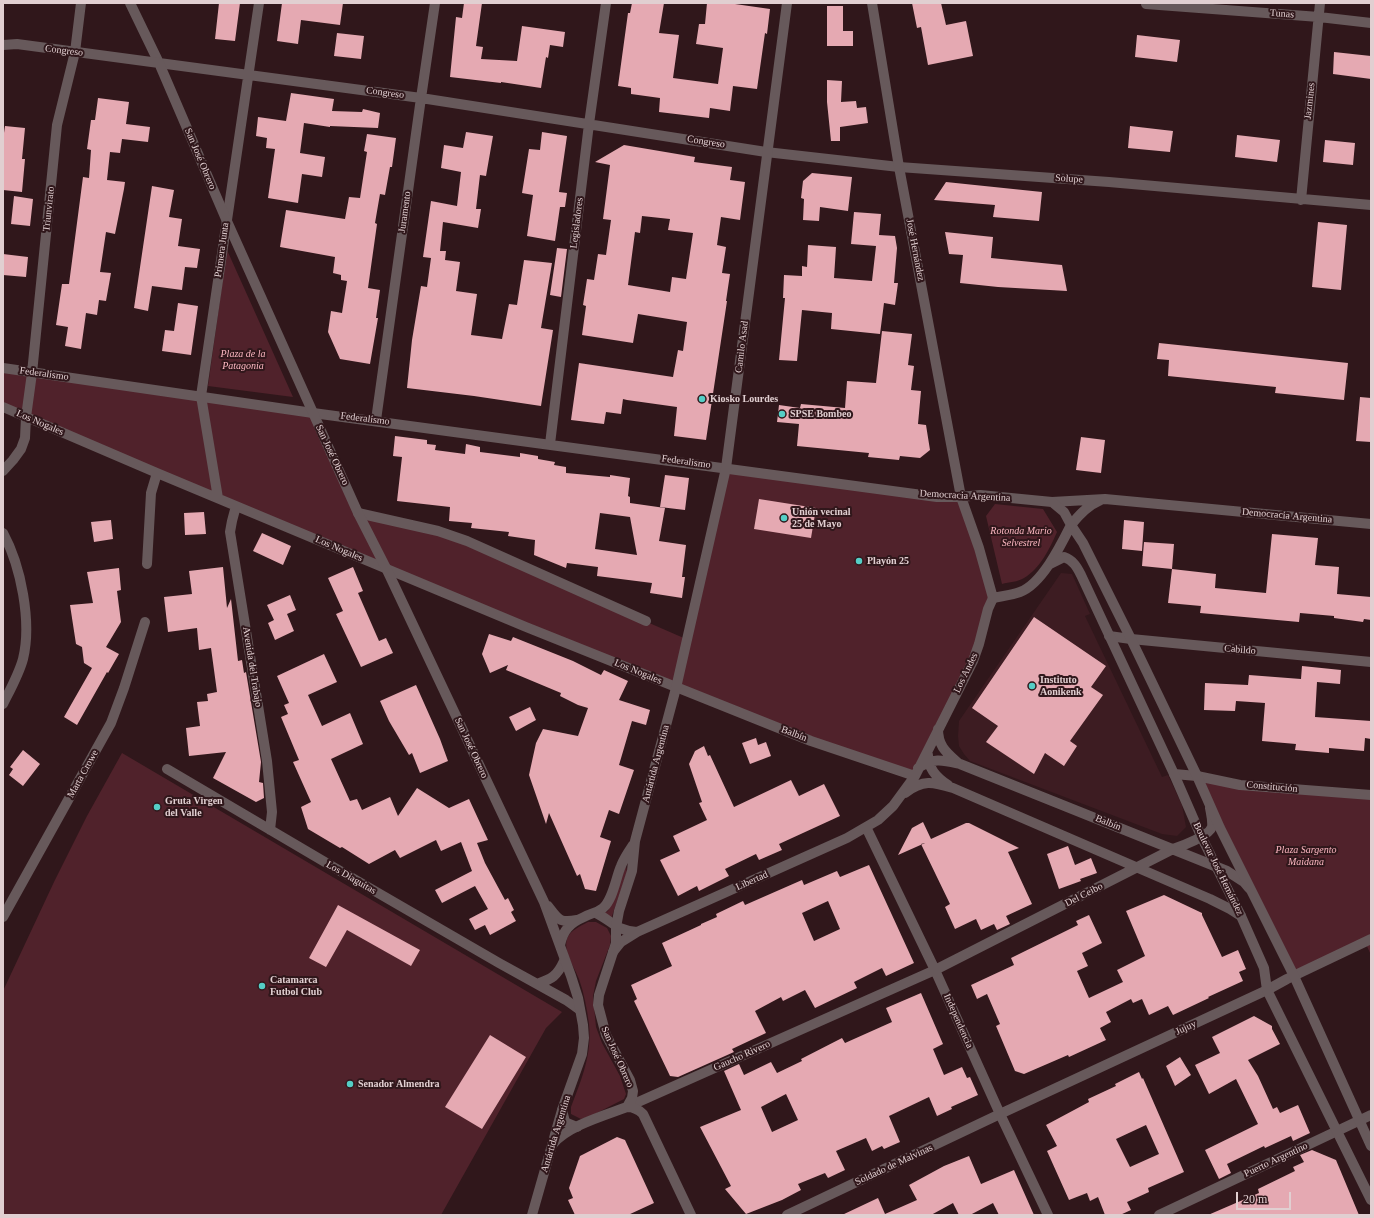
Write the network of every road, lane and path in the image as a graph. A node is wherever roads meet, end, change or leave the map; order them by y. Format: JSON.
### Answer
{"nodes":[{"id":1,"x":81,"y":3,"type":"edge"},
{"id":2,"x":130,"y":3,"type":"edge"},
{"id":3,"x":259,"y":3,"type":"edge"},
{"id":4,"x":435,"y":3,"type":"edge"},
{"id":5,"x":606,"y":3,"type":"edge"},
{"id":6,"x":787,"y":3,"type":"edge"},
{"id":7,"x":872,"y":3,"type":"edge"},
{"id":8,"x":1320,"y":3,"type":"edge"},
{"id":9,"x":1146,"y":4,"type":"edge"},
{"id":10,"x":1319,"y":17,"type":"junction"},
{"id":11,"x":1371,"y":23,"type":"edge"},
{"id":12,"x":3,"y":45,"type":"edge"},
{"id":13,"x":75,"y":52,"type":"junction"},
{"id":14,"x":159,"y":62,"type":"junction"},
{"id":15,"x":248,"y":74,"type":"junction"},
{"id":16,"x":421,"y":98,"type":"junction"},
{"id":17,"x":589,"y":124,"type":"junction"},
{"id":18,"x":766,"y":152,"type":"junction"},
{"id":19,"x":899,"y":167,"type":"junction"},
{"id":20,"x":1300,"y":200,"type":"junction"},
{"id":21,"x":1371,"y":205,"type":"edge"},
{"id":22,"x":226,"y":219,"type":"junction"},
{"id":23,"x":3,"y":368,"type":"edge"},
{"id":24,"x":32,"y":373,"type":"junction"},
{"id":25,"x":201,"y":396,"type":"junction"},
{"id":26,"x":3,"y":407,"type":"edge"},
{"id":27,"x":313,"y":413,"type":"junction"},
{"id":28,"x":26,"y":417,"type":"junction"},
{"id":29,"x":376,"y":420,"type":"junction"},
{"id":30,"x":550,"y":444,"type":"junction"},
{"id":31,"x":726,"y":468,"type":"junction"},
{"id":32,"x":3,"y":471,"type":"edge"},
{"id":33,"x":157,"y":473,"type":"junction"},
{"id":34,"x":961,"y":497,"type":"junction"},
{"id":35,"x":218,"y":498,"type":"junction"},
{"id":36,"x":1105,"y":499,"type":"junction"},
{"id":37,"x":1052,"y":502,"type":"junction"},
{"id":38,"x":236,"y":506,"type":"junction"},
{"id":39,"x":358,"y":513,"type":"junction"},
{"id":40,"x":1371,"y":524,"type":"edge"},
{"id":41,"x":1071,"y":525,"type":"junction"},
{"id":42,"x":3,"y":533,"type":"edge"},
{"id":43,"x":147,"y":564,"type":"dead end"},
{"id":44,"x":1050,"y":564,"type":"junction"},
{"id":45,"x":387,"y":570,"type":"junction"},
{"id":46,"x":993,"y":598,"type":"junction"},
{"id":47,"x":646,"y":621,"type":"dead end"},
{"id":48,"x":145,"y":622,"type":"dead end"},
{"id":49,"x":1109,"y":636,"type":"junction"},
{"id":50,"x":1131,"y":639,"type":"junction"},
{"id":51,"x":1371,"y":662,"type":"edge"},
{"id":52,"x":676,"y":688,"type":"junction"},
{"id":53,"x":3,"y":704,"type":"edge"},
{"id":54,"x":938,"y":729,"type":"junction"},
{"id":55,"x":928,"y":748,"type":"junction"},
{"id":56,"x":928,"y":761,"type":"junction"},
{"id":57,"x":960,"y":764,"type":"junction"},
{"id":58,"x":167,"y":769,"type":"dead end"},
{"id":59,"x":917,"y":772,"type":"junction"},
{"id":60,"x":1174,"y":774,"type":"junction"},
{"id":61,"x":1197,"y":776,"type":"junction"},
{"id":62,"x":953,"y":788,"type":"junction"},
{"id":63,"x":1371,"y":795,"type":"edge"},
{"id":64,"x":898,"y":799,"type":"junction"},
{"id":65,"x":1210,"y":806,"type":"junction"},
{"id":66,"x":866,"y":827,"type":"junction"},
{"id":67,"x":270,"y":830,"type":"junction"},
{"id":68,"x":1201,"y":836,"type":"junction"},
{"id":69,"x":635,"y":841,"type":"junction"},
{"id":70,"x":1173,"y":849,"type":"junction"},
{"id":71,"x":1216,"y":867,"type":"junction"},
{"id":72,"x":1138,"y":868,"type":"junction"},
{"id":73,"x":1251,"y":891,"type":"junction"},
{"id":74,"x":544,"y":902,"type":"junction"},
{"id":75,"x":596,"y":913,"type":"junction"},
{"id":76,"x":1241,"y":916,"type":"junction"},
{"id":77,"x":3,"y":917,"type":"edge"},
{"id":78,"x":580,"y":919,"type":"junction"},
{"id":79,"x":616,"y":926,"type":"junction"},
{"id":80,"x":637,"y":932,"type":"junction"},
{"id":81,"x":1371,"y":939,"type":"edge"},
{"id":82,"x":560,"y":947,"type":"junction"},
{"id":83,"x":612,"y":954,"type":"junction"},
{"id":84,"x":564,"y":961,"type":"junction"},
{"id":85,"x":935,"y":970,"type":"junction"},
{"id":86,"x":1294,"y":976,"type":"junction"},
{"id":87,"x":537,"y":984,"type":"junction"},
{"id":88,"x":1267,"y":990,"type":"junction"},
{"id":89,"x":580,"y":1010,"type":"junction"},
{"id":90,"x":582,"y":1054,"type":"joint"},
{"id":91,"x":627,"y":1107,"type":"junction"},
{"id":92,"x":562,"y":1110,"type":"junction"},
{"id":93,"x":1000,"y":1114,"type":"junction"},
{"id":94,"x":1371,"y":1115,"type":"edge"},
{"id":95,"x":1359,"y":1121,"type":"junction"},
{"id":96,"x":577,"y":1127,"type":"junction"},
{"id":97,"x":1337,"y":1131,"type":"junction"},
{"id":98,"x":552,"y":1145,"type":"junction"},
{"id":99,"x":1371,"y":1146,"type":"edge"},
{"id":100,"x":1371,"y":1200,"type":"edge"},
{"id":101,"x":532,"y":1215,"type":"edge"},
{"id":102,"x":691,"y":1215,"type":"edge"},
{"id":103,"x":787,"y":1215,"type":"edge"},
{"id":104,"x":1048,"y":1215,"type":"edge"},
{"id":105,"x":1159,"y":1215,"type":"edge"}],
"edges":[{"from":1,"to":13,"type":"street","name":"Triunvirato"},
{"from":2,"to":14,"type":"street","name":"San José Obrero"},
{"from":3,"to":15,"type":"street","name":"Primera Junta"},
{"from":4,"to":16,"type":"street","name":"Juramento"},
{"from":5,"to":17,"type":"street","name":"Legisladores"},
{"from":6,"to":18,"type":"street","name":"Camilo Asad"},
{"from":7,"to":19,"type":"street","name":"José Hernández"},
{"from":8,"to":10,"type":"street","name":"Jazmines"},
{"from":9,"to":10,"type":"street","name":"Tunas"},
{"from":10,"to":11,"type":"street","name":"Tunas"},
{"from":10,"to":20,"type":"street","name":"Jazmines"},
{"from":12,"to":13,"type":"street","name":"Congreso"},
{"from":13,"to":14,"type":"street","name":"Congreso"},
{"from":13,"to":24,"type":"street","name":"Triunvirato"},
{"from":14,"to":15,"type":"street","name":"Congreso"},
{"from":14,"to":22,"type":"street","name":"San José Obrero"},
{"from":15,"to":16,"type":"street","name":"Congreso"},
{"from":15,"to":22,"type":"street","name":"Primera Junta"},
{"from":16,"to":17,"type":"street","name":"Congreso"},
{"from":16,"to":29,"type":"street","name":"Juramento"},
{"from":17,"to":18,"type":"street","name":"Congreso"},
{"from":17,"to":30,"type":"street","name":"Legisladores"},
{"from":18,"to":19,"type":"street","name":"Solupe"},
{"from":18,"to":31,"type":"street","name":"Camilo Asad"},
{"from":19,"to":20,"type":"street","name":"Solupe"},
{"from":19,"to":34,"type":"street","name":"José Hernández"},
{"from":20,"to":21,"type":"street","name":"Solupe"},
{"from":22,"to":25,"type":"street","name":"Primera Junta"},
{"from":22,"to":27,"type":"street","name":"San José Obrero"},
{"from":23,"to":24,"type":"street","name":"Federalismo"},
{"from":24,"to":25,"type":"street","name":"Federalismo"},
{"from":24,"to":28,"type":"street","name":"Triunvirato"},
{"from":25,"to":27,"type":"street","name":"Federalismo"},
{"from":25,"to":35,"type":"street","name":"Primera Junta"},
{"from":26,"to":28,"type":"street","name":"Los Nogales"},
{"from":27,"to":29,"type":"street","name":"Federalismo"},
{"from":27,"to":39,"type":"street","name":"San José Obrero"},
{"from":28,"to":32,"type":"street","name":"Triunvirato"},
{"from":28,"to":33,"type":"street","name":"Los Nogales"},
{"from":29,"to":30,"type":"street","name":"Federalismo"},
{"from":30,"to":31,"type":"street","name":"Federalismo"},
{"from":31,"to":34,"type":"street","name":"Democracia Argentina"},
{"from":31,"to":52,"type":"street","name":"Camilo Asad"},
{"from":33,"to":35,"type":"street","name":"Los Nogales"},
{"from":33,"to":43,"type":"street"},
{"from":34,"to":37,"type":"street","name":"Democracia Argentina"},
{"from":34,"to":46,"type":"street"},
{"from":35,"to":38,"type":"street","name":"Los Nogales"},
{"from":36,"to":37,"type":"street","name":"Democracia Argentina"},
{"from":36,"to":40,"type":"street","name":"Democracia Argentina"},
{"from":36,"to":41,"type":"street"},
{"from":37,"to":41,"type":"street","name":"Boulevar José Hernández"},
{"from":38,"to":45,"type":"street","name":"Los Nogales"},
{"from":38,"to":67,"type":"street","name":"Avenida del Trabajo"},
{"from":39,"to":45,"type":"street","name":"San José Obrero"},
{"from":39,"to":47,"type":"street"},
{"from":41,"to":44,"type":"street"},
{"from":41,"to":50,"type":"street","name":"Boulevar José Hernández"},
{"from":42,"to":53,"type":"street"},
{"from":44,"to":46,"type":"street"},
{"from":44,"to":49,"type":"street","name":"Boulevar José Hernández"},
{"from":45,"to":52,"type":"street","name":"Los Nogales"},
{"from":45,"to":74,"type":"street","name":"San José Obrero"},
{"from":46,"to":54,"type":"street","name":"Los Andes"},
{"from":48,"to":77,"type":"street","name":"Marta Crowe"},
{"from":49,"to":50,"type":"street","name":"Cabildo"},
{"from":49,"to":60,"type":"street","name":"Boulevar José Hernández"},
{"from":50,"to":51,"type":"street","name":"Cabildo"},
{"from":50,"to":61,"type":"street","name":"Boulevar José Hernández"},
{"from":52,"to":59,"type":"street","name":"Balbín"},
{"from":52,"to":69,"type":"street","name":"Antártida Argentina"},
{"from":54,"to":55,"type":"street","name":"Los Andes"},
{"from":54,"to":57,"type":"street"},
{"from":55,"to":56,"type":"street"},
{"from":55,"to":59,"type":"street","name":"Los Andes"},
{"from":56,"to":57,"type":"street"},
{"from":56,"to":59,"type":"street"},
{"from":56,"to":62,"type":"street"},
{"from":57,"to":70,"type":"street","name":"Balbín"},
{"from":58,"to":67,"type":"street","name":"Los Diaguitas"},
{"from":59,"to":64,"type":"street","name":"Los Andes"},
{"from":60,"to":61,"type":"street","name":"Constitución"},
{"from":60,"to":68,"type":"street","name":"Boulevar José Hernández"},
{"from":61,"to":63,"type":"street","name":"Constitución"},
{"from":61,"to":65,"type":"street","name":"Boulevar José Hernández"},
{"from":62,"to":64,"type":"street"},
{"from":62,"to":72,"type":"street"},
{"from":64,"to":66,"type":"street","name":"Los Andes"},
{"from":65,"to":68,"type":"street","name":"Del Ceibo"},
{"from":65,"to":73,"type":"street","name":"Boulevar José Hernández"},
{"from":66,"to":80,"type":"street","name":"Libertad"},
{"from":66,"to":85,"type":"street","name":"Independencia"},
{"from":67,"to":87,"type":"street","name":"Los Diaguitas"},
{"from":68,"to":70,"type":"street","name":"Del Ceibo"},
{"from":68,"to":71,"type":"street","name":"Boulevar José Hernández"},
{"from":69,"to":75,"type":"street","name":"Antártida Argentina"},
{"from":69,"to":79,"type":"street","name":"Antártida Argentina"},
{"from":70,"to":71,"type":"street","name":"Balbín"},
{"from":70,"to":72,"type":"street","name":"Del Ceibo"},
{"from":71,"to":73,"type":"street","name":"Balbín"},
{"from":71,"to":76,"type":"street","name":"Boulevar José Hernández"},
{"from":72,"to":76,"type":"street"},
{"from":72,"to":85,"type":"street","name":"Del Ceibo"},
{"from":73,"to":86,"type":"street","name":"Boulevar José Hernández"},
{"from":74,"to":78,"type":"street","name":"San José Obrero"},
{"from":74,"to":82,"type":"street","name":"San José Obrero"},
{"from":75,"to":78,"type":"street","name":"Antártida Argentina"},
{"from":75,"to":79,"type":"street"},
{"from":76,"to":88,"type":"street","name":"Boulevar José Hernández"},
{"from":78,"to":82,"type":"street","name":"Antártida Argentina"},
{"from":79,"to":80,"type":"street"},
{"from":79,"to":83,"type":"street","name":"San José Obrero"},
{"from":80,"to":83,"type":"street","name":"Libertad"},
{"from":81,"to":86,"type":"street","name":"Jujuy"},
{"from":82,"to":84,"type":"street","name":"San José Obrero"},
{"from":83,"to":91,"type":"street","name":"San José Obrero"},
{"from":84,"to":87,"type":"street"},
{"from":84,"to":89,"type":"street","name":"San José Obrero"},
{"from":85,"to":91,"type":"street","name":"Gaucho Rivero"},
{"from":85,"to":93,"type":"street","name":"Independencia"},
{"from":86,"to":88,"type":"street","name":"Jujuy"},
{"from":86,"to":95,"type":"street","name":"Boulevar José Hernández"},
{"from":87,"to":89,"type":"street","name":"Los Diaguitas"},
{"from":88,"to":93,"type":"street","name":"Jujuy"},
{"from":88,"to":97,"type":"street","name":"Boulevar José Hernández"},
{"from":89,"to":90,"type":"street","name":"San José Obrero"},
{"from":90,"to":92,"type":"street","name":"Antártida Argentina"},
{"from":91,"to":96,"type":"street","name":"Gaucho Rivero"},
{"from":91,"to":102,"type":"street"},
{"from":92,"to":96,"type":"street"},
{"from":92,"to":98,"type":"street","name":"Antártida Argentina"},
{"from":93,"to":103,"type":"street","name":"Soldado de Malvinas"},
{"from":93,"to":104,"type":"street","name":"Independencia"},
{"from":94,"to":95,"type":"street","name":"Puerto Argentino"},
{"from":95,"to":97,"type":"street","name":"Puerto Argentino"},
{"from":95,"to":99,"type":"street","name":"Boulevar José Hernández"},
{"from":96,"to":98,"type":"street","name":"Gaucho Rivero"},
{"from":97,"to":100,"type":"street","name":"Boulevar José Hernández"},
{"from":97,"to":105,"type":"street","name":"Puerto Argentino"},
{"from":98,"to":101,"type":"street","name":"Antártida Argentina"}]}
